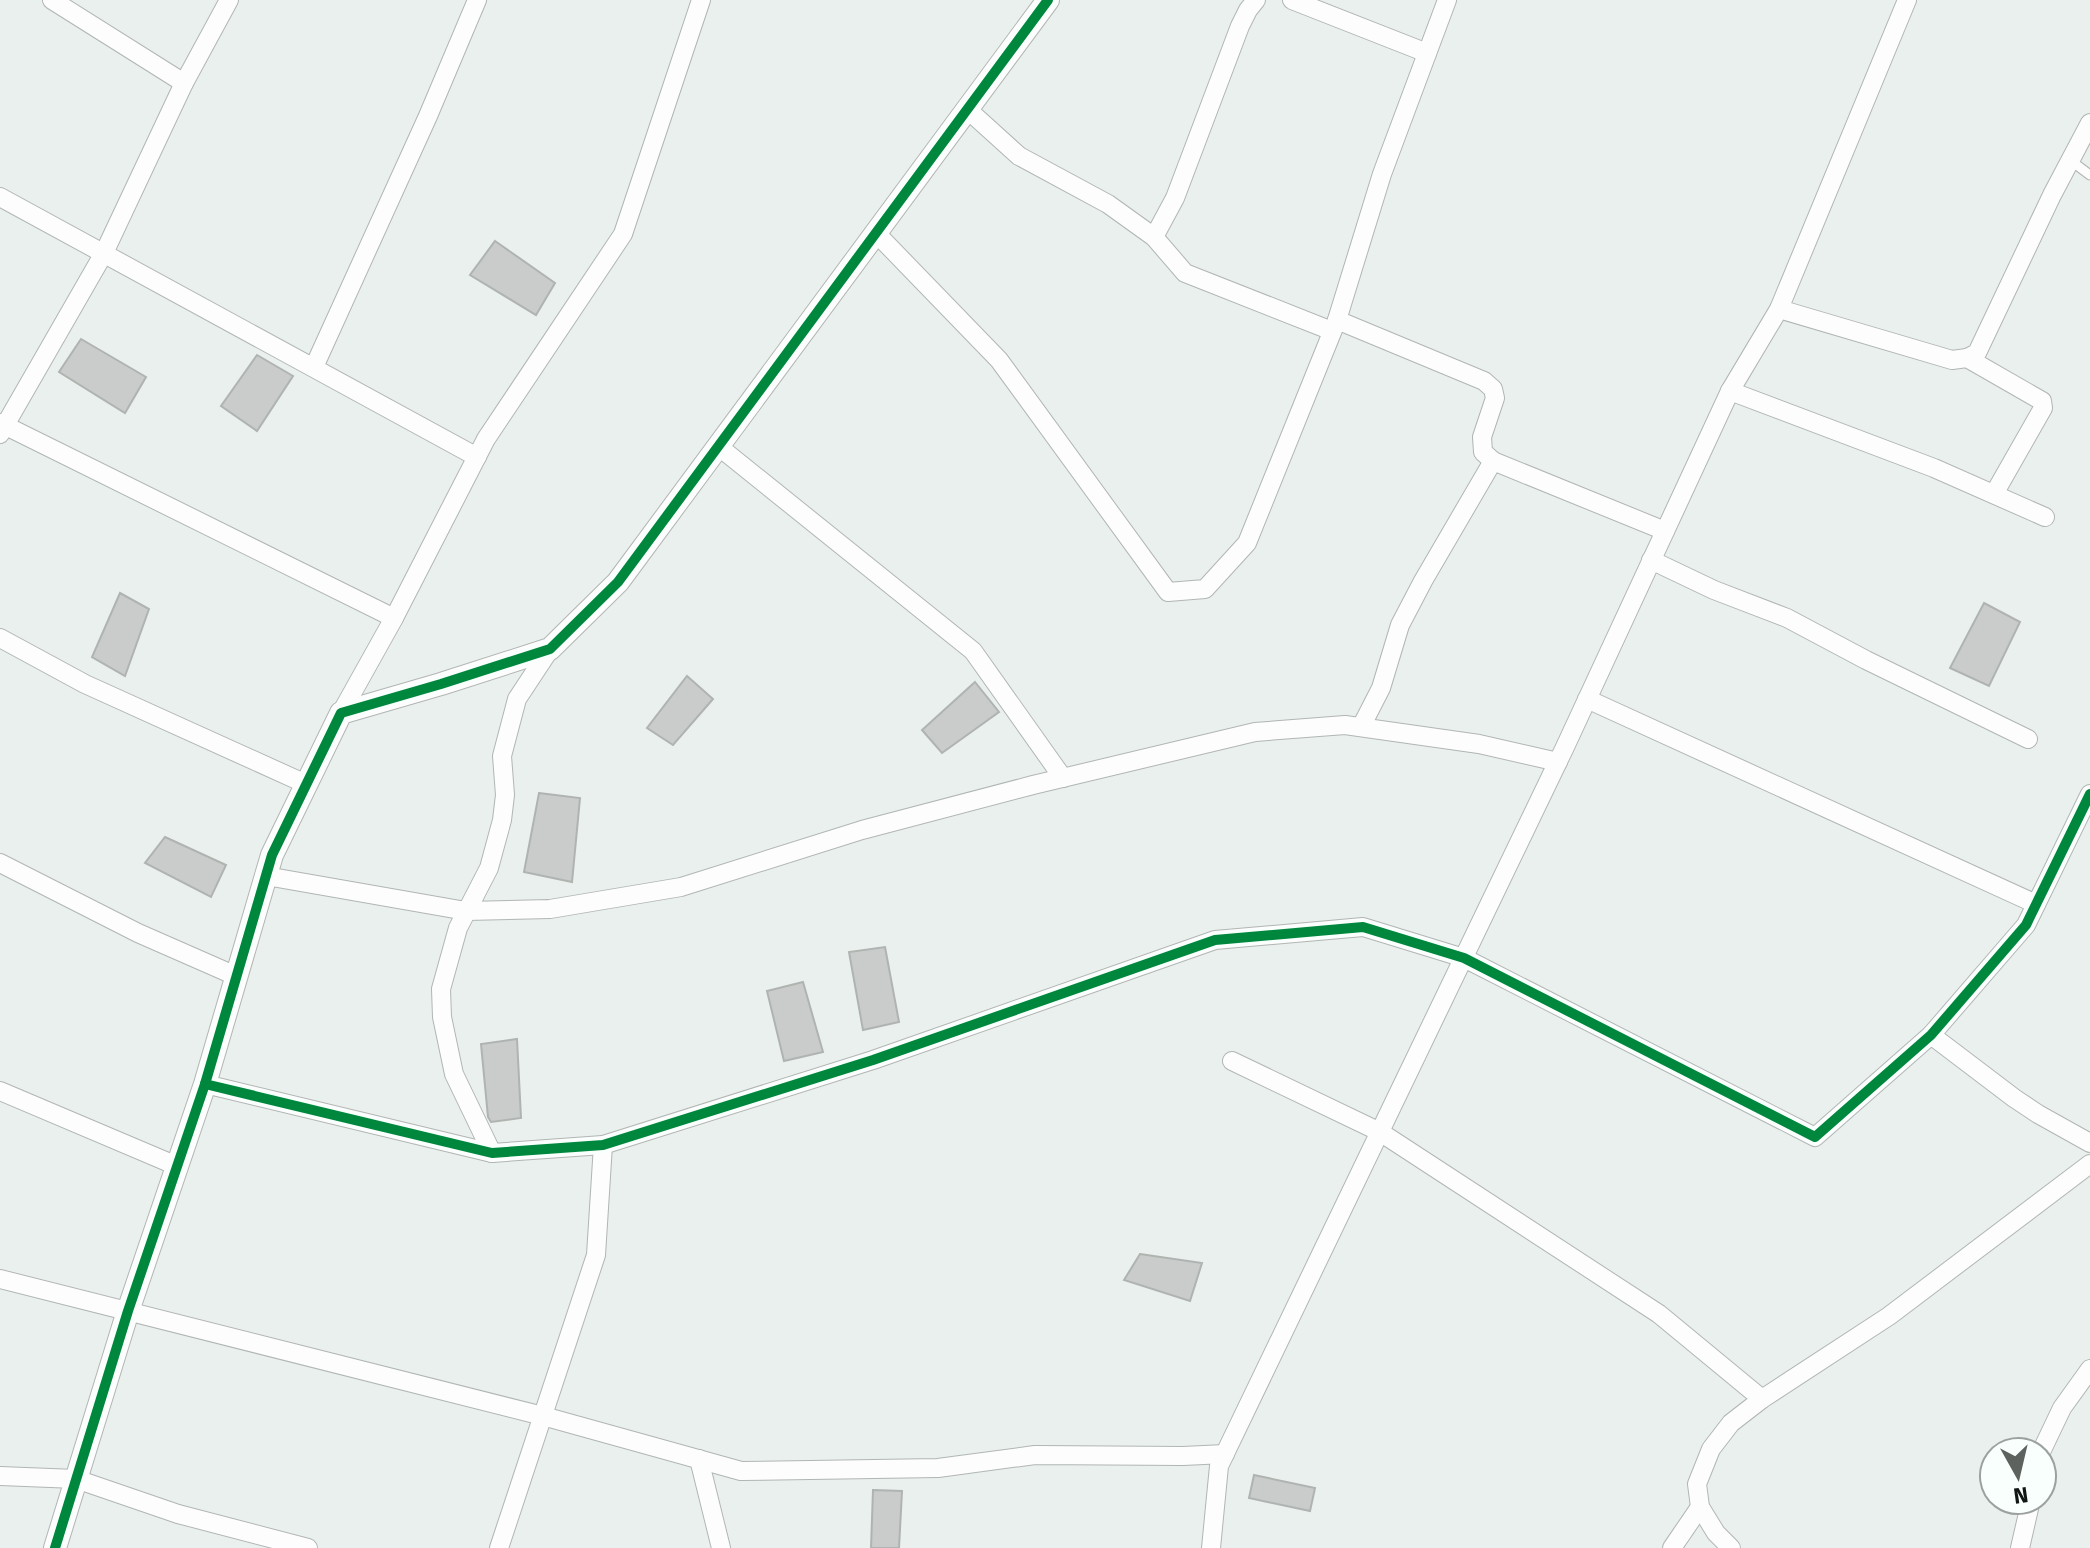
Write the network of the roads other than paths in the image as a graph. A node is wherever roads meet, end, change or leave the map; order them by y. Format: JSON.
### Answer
{"nodes":[{"id":1,"x":52,"y":0,"type":"edge"},
{"id":2,"x":229,"y":0,"type":"edge"},
{"id":3,"x":477,"y":0,"type":"edge"},
{"id":4,"x":701,"y":0,"type":"edge"},
{"id":5,"x":1048,"y":0,"type":"edge"},
{"id":6,"x":1256,"y":0,"type":"edge"},
{"id":7,"x":1292,"y":0,"type":"edge"},
{"id":8,"x":1447,"y":0,"type":"edge"},
{"id":9,"x":1907,"y":0,"type":"edge"},
{"id":10,"x":1427,"y":53,"type":"junction"},
{"id":11,"x":184,"y":83,"type":"junction"},
{"id":12,"x":967,"y":109,"type":"junction"},
{"id":13,"x":2090,"y":123,"type":"edge"},
{"id":14,"x":2070,"y":160,"type":"junction"},
{"id":15,"x":2090,"y":175,"type":"edge"},
{"id":16,"x":0,"y":197,"type":"edge"},
{"id":17,"x":876,"y":233,"type":"junction"},
{"id":18,"x":1154,"y":237,"type":"junction"},
{"id":19,"x":104,"y":253,"type":"junction"},
{"id":20,"x":1779,"y":309,"type":"junction"},
{"id":21,"x":1334,"y":325,"type":"junction"},
{"id":22,"x":1967,"y":358,"type":"junction"},
{"id":23,"x":314,"y":367,"type":"junction"},
{"id":24,"x":1730,"y":391,"type":"junction"},
{"id":25,"x":2,"y":427,"type":"edge"},
{"id":26,"x":718,"y":446,"type":"junction"},
{"id":27,"x":477,"y":457,"type":"junction"},
{"id":28,"x":1493,"y":461,"type":"junction"},
{"id":29,"x":1994,"y":494,"type":"junction"},
{"id":30,"x":2045,"y":517,"type":"dead end"},
{"id":31,"x":1665,"y":531,"type":"junction"},
{"id":32,"x":1651,"y":560,"type":"junction"},
{"id":33,"x":394,"y":618,"type":"junction"},
{"id":34,"x":0,"y":638,"type":"edge"},
{"id":35,"x":550,"y":649,"type":"junction"},
{"id":36,"x":1587,"y":699,"type":"junction"},
{"id":37,"x":341,"y":713,"type":"junction"},
{"id":38,"x":1361,"y":727,"type":"junction"},
{"id":39,"x":2028,"y":739,"type":"dead end"},
{"id":40,"x":1558,"y":762,"type":"junction"},
{"id":41,"x":1063,"y":778,"type":"junction"},
{"id":42,"x":306,"y":784,"type":"junction"},
{"id":43,"x":2090,"y":794,"type":"edge"},
{"id":44,"x":0,"y":863,"type":"edge"},
{"id":45,"x":266,"y":876,"type":"junction"},
{"id":46,"x":2036,"y":904,"type":"junction"},
{"id":47,"x":466,"y":911,"type":"junction"},
{"id":48,"x":1464,"y":958,"type":"junction"},
{"id":49,"x":236,"y":976,"type":"junction"},
{"id":50,"x":1931,"y":1035,"type":"junction"},
{"id":51,"x":1232,"y":1061,"type":"dead end"},
{"id":52,"x":205,"y":1084,"type":"junction"},
{"id":53,"x":0,"y":1091,"type":"edge"},
{"id":54,"x":1380,"y":1132,"type":"junction"},
{"id":55,"x":2090,"y":1143,"type":"edge"},
{"id":56,"x":603,"y":1145,"type":"junction"},
{"id":57,"x":492,"y":1153,"type":"junction"},
{"id":58,"x":2090,"y":1164,"type":"edge"},
{"id":59,"x":177,"y":1166,"type":"junction"},
{"id":60,"x":0,"y":1279,"type":"edge"},
{"id":61,"x":128,"y":1311,"type":"junction"},
{"id":62,"x":2090,"y":1369,"type":"edge"},
{"id":63,"x":1762,"y":1399,"type":"junction"},
{"id":64,"x":543,"y":1416,"type":"junction"},
{"id":65,"x":2049,"y":1436,"type":"edge"},
{"id":66,"x":1225,"y":1454,"type":"junction"},
{"id":67,"x":699,"y":1459,"type":"junction"},
{"id":68,"x":0,"y":1476,"type":"edge"},
{"id":69,"x":76,"y":1479,"type":"junction"},
{"id":70,"x":1700,"y":1507,"type":"junction"},
{"id":71,"x":2027,"y":1516,"type":"edge"},
{"id":72,"x":249,"y":1540,"type":"edge"},
{"id":73,"x":55,"y":1548,"type":"edge"},
{"id":74,"x":308,"y":1548,"type":"edge"},
{"id":75,"x":499,"y":1548,"type":"edge"},
{"id":76,"x":721,"y":1548,"type":"edge"},
{"id":77,"x":1211,"y":1548,"type":"edge"},
{"id":78,"x":1672,"y":1548,"type":"edge"},
{"id":79,"x":1731,"y":1548,"type":"edge"},
{"id":80,"x":2020,"y":1548,"type":"edge"}],
"edges":[{"from":1,"to":11,"type":"street"},
{"from":2,"to":11,"type":"street"},
{"from":3,"to":23,"type":"street"},
{"from":4,"to":27,"type":"street"},
{"from":5,"to":12,"type":"street"},
{"from":6,"to":18,"type":"street"},
{"from":7,"to":10,"type":"street"},
{"from":8,"to":10,"type":"street"},
{"from":9,"to":20,"type":"street"},
{"from":10,"to":21,"type":"street"},
{"from":11,"to":19,"type":"street"},
{"from":12,"to":17,"type":"street"},
{"from":12,"to":18,"type":"street"},
{"from":13,"to":14,"type":"street"},
{"from":14,"to":15,"type":"lane"},
{"from":14,"to":22,"type":"street"},
{"from":16,"to":19,"type":"street"},
{"from":17,"to":21,"type":"street"},
{"from":17,"to":26,"type":"street"},
{"from":18,"to":21,"type":"street"},
{"from":19,"to":23,"type":"street"},
{"from":19,"to":25,"type":"street"},
{"from":20,"to":22,"type":"street"},
{"from":20,"to":24,"type":"street"},
{"from":21,"to":28,"type":"street"},
{"from":22,"to":29,"type":"street"},
{"from":23,"to":27,"type":"street"},
{"from":24,"to":29,"type":"street"},
{"from":24,"to":31,"type":"street"},
{"from":25,"to":33,"type":"street"},
{"from":26,"to":35,"type":"street"},
{"from":26,"to":41,"type":"street"},
{"from":27,"to":33,"type":"street"},
{"from":28,"to":31,"type":"street"},
{"from":28,"to":38,"type":"street"},
{"from":29,"to":30,"type":"street"},
{"from":31,"to":32,"type":"street"},
{"from":32,"to":36,"type":"street"},
{"from":32,"to":39,"type":"street"},
{"from":33,"to":37,"type":"street"},
{"from":34,"to":42,"type":"street"},
{"from":35,"to":37,"type":"street"},
{"from":35,"to":47,"type":"street"},
{"from":36,"to":40,"type":"street"},
{"from":36,"to":46,"type":"street"},
{"from":37,"to":42,"type":"street"},
{"from":38,"to":40,"type":"street"},
{"from":38,"to":41,"type":"street"},
{"from":40,"to":48,"type":"street"},
{"from":41,"to":47,"type":"street"},
{"from":42,"to":45,"type":"street"},
{"from":43,"to":46,"type":"street"},
{"from":44,"to":49,"type":"street"},
{"from":45,"to":47,"type":"street"},
{"from":45,"to":49,"type":"street"},
{"from":46,"to":50,"type":"street"},
{"from":47,"to":57,"type":"street"},
{"from":48,"to":50,"type":"street"},
{"from":48,"to":54,"type":"street"},
{"from":48,"to":56,"type":"street"},
{"from":49,"to":52,"type":"street"},
{"from":50,"to":55,"type":"street"},
{"from":51,"to":54,"type":"street"},
{"from":52,"to":57,"type":"street"},
{"from":52,"to":59,"type":"street"},
{"from":53,"to":59,"type":"street"},
{"from":54,"to":63,"type":"street"},
{"from":54,"to":66,"type":"street"},
{"from":56,"to":57,"type":"street"},
{"from":56,"to":64,"type":"street"},
{"from":58,"to":63,"type":"street"},
{"from":59,"to":61,"type":"street"},
{"from":60,"to":61,"type":"street"},
{"from":61,"to":64,"type":"street"},
{"from":61,"to":69,"type":"street"},
{"from":62,"to":65,"type":"street"},
{"from":63,"to":70,"type":"street"},
{"from":64,"to":67,"type":"street"},
{"from":64,"to":75,"type":"street"},
{"from":66,"to":67,"type":"street"},
{"from":66,"to":77,"type":"street"},
{"from":67,"to":76,"type":"street"},
{"from":68,"to":69,"type":"street"},
{"from":69,"to":72,"type":"street"},
{"from":69,"to":73,"type":"street"},
{"from":70,"to":78,"type":"street"},
{"from":70,"to":79,"type":"street"},
{"from":71,"to":80,"type":"street"},
{"from":72,"to":74,"type":"street"}]}
